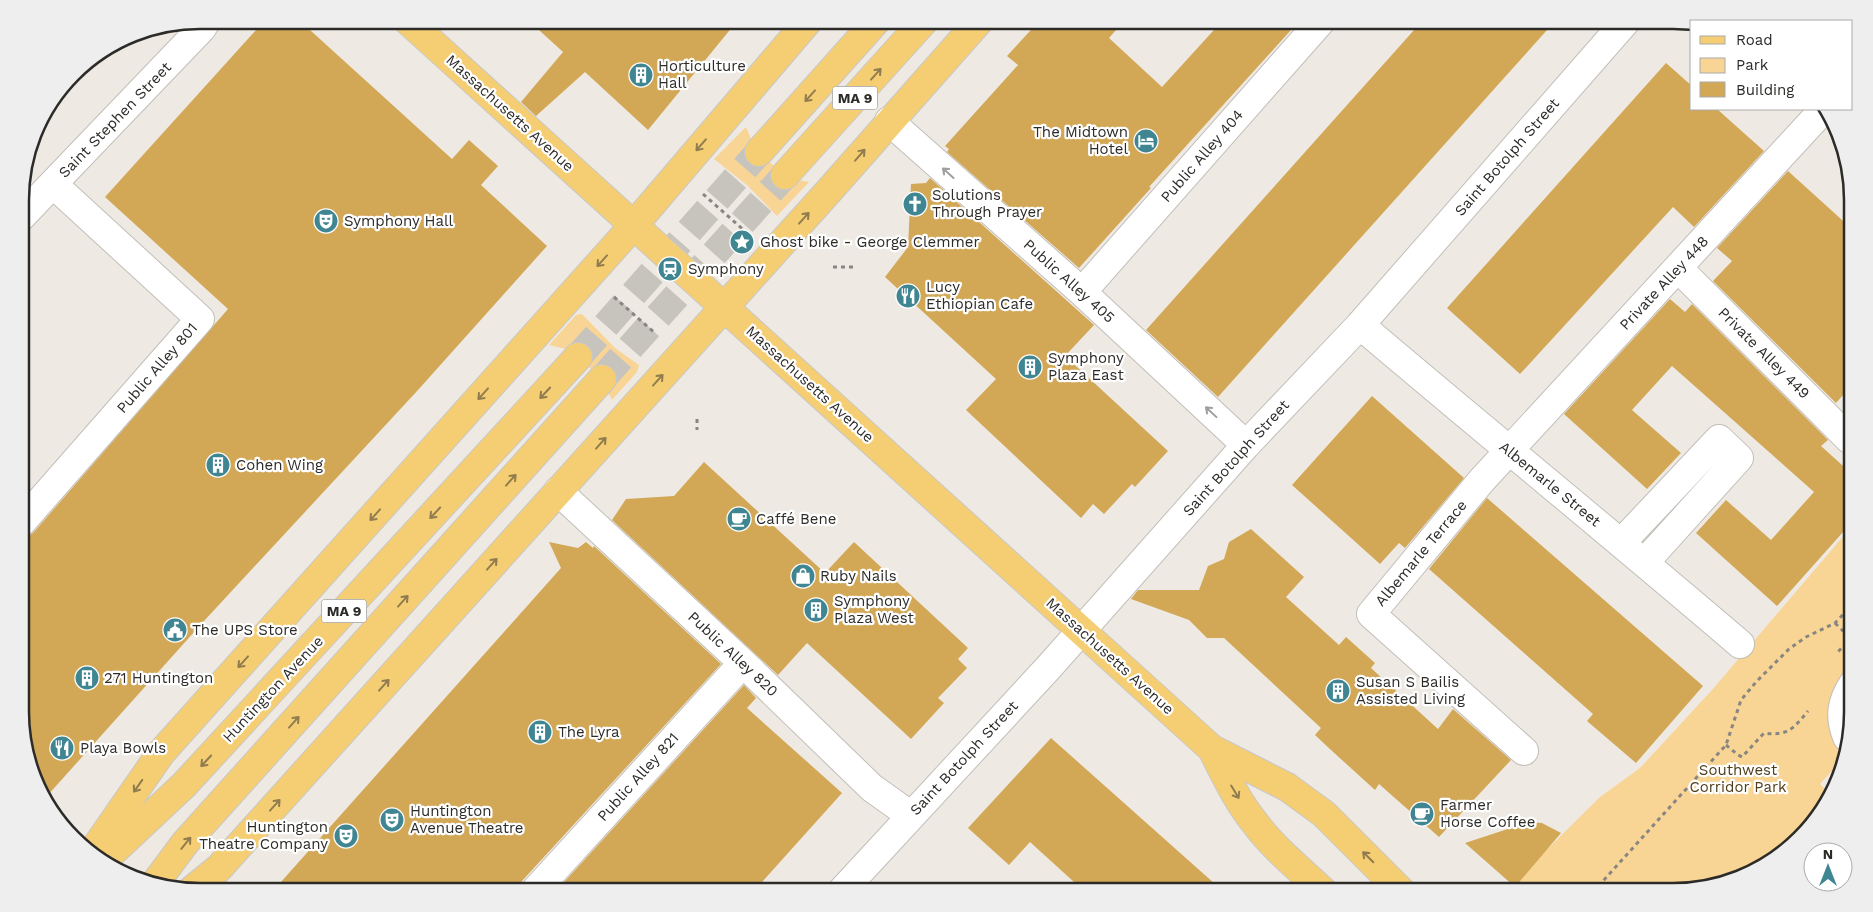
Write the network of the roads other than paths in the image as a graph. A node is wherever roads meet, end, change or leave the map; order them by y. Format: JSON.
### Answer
{"nodes":[{"id":1,"x":201,"y":29,"type":"edge"},
{"id":2,"x":417,"y":29,"type":"edge"},
{"id":3,"x":801,"y":29,"type":"edge"},
{"id":4,"x":869,"y":29,"type":"edge"},
{"id":5,"x":917,"y":29,"type":"edge"},
{"id":6,"x":972,"y":29,"type":"edge"},
{"id":7,"x":1314,"y":29,"type":"edge"},
{"id":8,"x":1619,"y":29,"type":"edge"},
{"id":9,"x":1822,"y":115,"type":"edge"},
{"id":10,"x":889,"y":121,"type":"junction"},
{"id":11,"x":759,"y":152,"type":"tunnel mouth"},
{"id":12,"x":785,"y":175,"type":"tunnel mouth"},
{"id":13,"x":53,"y":184,"type":"junction"},
{"id":14,"x":29,"y":204,"type":"edge"},
{"id":15,"x":634,"y":225,"type":"junction"},
{"id":16,"x":1678,"y":268,"type":"junction"},
{"id":17,"x":1082,"y":292,"type":"junction"},
{"id":18,"x":724,"y":307,"type":"junction"},
{"id":19,"x":1360,"y":325,"type":"junction"},
{"id":20,"x":578,"y":357,"type":"tunnel mouth"},
{"id":21,"x":602,"y":379,"type":"tunnel mouth"},
{"id":22,"x":1844,"y":433,"type":"edge"},
{"id":23,"x":1246,"y":445,"type":"junction"},
{"id":24,"x":1509,"y":451,"type":"junction"},
{"id":25,"x":558,"y":491,"type":"junction"},
{"id":26,"x":29,"y":514,"type":"edge"},
{"id":27,"x":1621,"y":543,"type":"junction"},
{"id":28,"x":1645,"y":562,"type":"junction"},
{"id":29,"x":1082,"y":630,"type":"junction"},
{"id":30,"x":1740,"y":644,"type":"dead end"},
{"id":31,"x":743,"y":663,"type":"junction"},
{"id":32,"x":1844,"y":699,"type":"edge"},
{"id":33,"x":1844,"y":719,"type":"edge"},
{"id":34,"x":1212,"y":749,"type":"junction"},
{"id":35,"x":1524,"y":751,"type":"dead end"},
{"id":36,"x":910,"y":815,"type":"junction"},
{"id":37,"x":96,"y":847,"type":"edge"},
{"id":38,"x":108,"y":856,"type":"edge"},
{"id":39,"x":159,"y":878,"type":"edge"},
{"id":40,"x":201,"y":883,"type":"edge"},
{"id":41,"x":542,"y":883,"type":"edge"},
{"id":42,"x":849,"y":883,"type":"edge"},
{"id":43,"x":1314,"y":883,"type":"edge"},
{"id":44,"x":1393,"y":883,"type":"edge"}],
"edges":[{"from":1,"to":13,"type":"street","name":"Saint Stephen Street"},
{"from":2,"to":15,"type":"main road","name":"Massachusetts Avenue"},
{"from":3,"to":15,"type":"main road","one_way":true},
{"from":4,"to":11,"type":"main road","number":"MA 9","one_way":true},
{"from":12,"to":5,"type":"main road","number":"MA 9","one_way":true},
{"from":6,"to":10,"type":"main road"},
{"from":7,"to":17,"type":"street","name":"Public Alley 404"},
{"from":8,"to":19,"type":"street","name":"Saint Botolph Street"},
{"from":9,"to":16,"type":"street","name":"Private Alley 448"},
{"from":17,"to":10,"type":"street","name":"Public Alley 405","one_way":true},
{"from":18,"to":10,"type":"main road","one_way":true},
{"from":13,"to":14,"type":"street","name":"Saint Stephen Street"},
{"from":13,"to":26,"type":"street","name":"Public Alley 801"},
{"from":15,"to":18,"type":"main road","name":"Massachusetts Avenue"},
{"from":15,"to":37,"type":"main road","one_way":true},
{"from":16,"to":22,"type":"street","name":"Private Alley 449"},
{"from":16,"to":24,"type":"street","name":"Private Alley 448"},
{"from":23,"to":17,"type":"street","name":"Public Alley 405","one_way":true},
{"from":25,"to":18,"type":"main road","one_way":true},
{"from":18,"to":29,"type":"main road","name":"Massachusetts Avenue"},
{"from":19,"to":23,"type":"street","name":"Saint Botolph Street"},
{"from":19,"to":24,"type":"street","name":"Albemarle Street"},
{"from":20,"to":38,"type":"main road","name":"Huntington Avenue","number":"MA 9","one_way":true},
{"from":39,"to":21,"type":"main road","number":"MA 9","one_way":true},
{"from":23,"to":29,"type":"street","name":"Saint Botolph Street"},
{"from":24,"to":27,"type":"street","name":"Albemarle Street"},
{"from":24,"to":35,"type":"street","name":"Albemarle Terrace"},
{"from":25,"to":31,"type":"street","name":"Public Alley 820"},
{"from":40,"to":25,"type":"main road","one_way":true},
{"from":27,"to":28,"type":"street","name":"Albemarle Street"},
{"from":27,"to":28,"type":"street"},
{"from":28,"to":30,"type":"street","name":"Albemarle Street"},
{"from":29,"to":34,"type":"main road","name":"Massachusetts Avenue"},
{"from":29,"to":36,"type":"street","name":"Saint Botolph Street"},
{"from":31,"to":36,"type":"street","name":"Public Alley 820"},
{"from":31,"to":41,"type":"street","name":"Public Alley 821"},
{"from":32,"to":33,"type":"street"},
{"from":34,"to":43,"type":"main road","name":"Massachusetts Avenue","one_way":true},
{"from":44,"to":34,"type":"main road","name":"Massachusetts Avenue","one_way":true},
{"from":36,"to":42,"type":"street","name":"Saint Botolph Street"}]}
